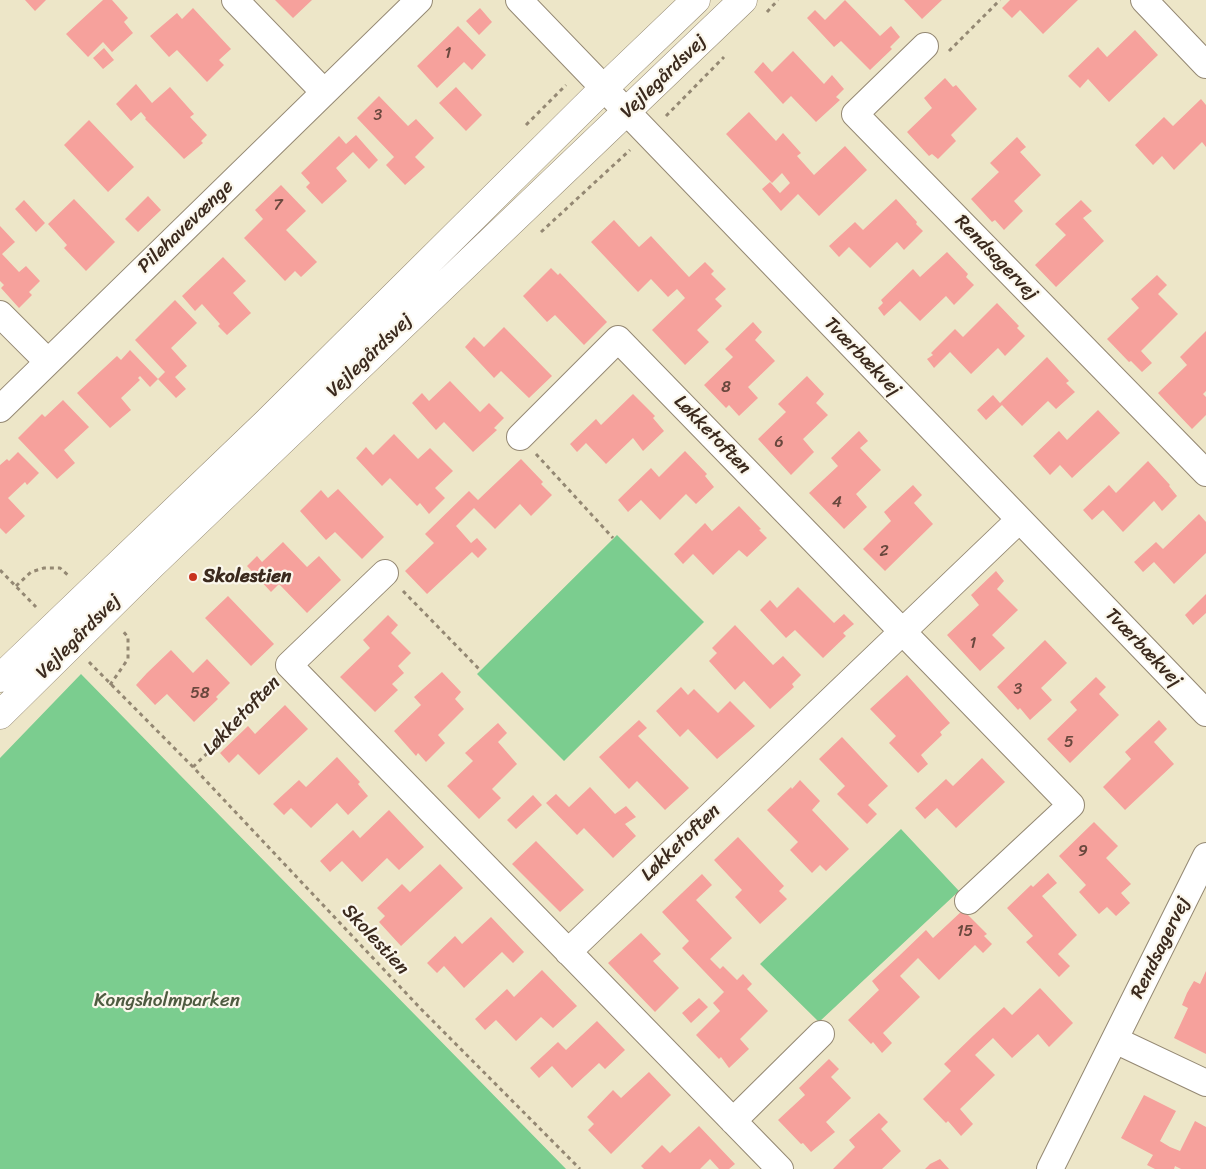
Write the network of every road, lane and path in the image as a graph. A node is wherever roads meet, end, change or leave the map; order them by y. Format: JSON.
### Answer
{"nodes":[{"id":1,"x":236,"y":0,"type":"edge"},
{"id":2,"x":419,"y":0,"type":"edge"},
{"id":3,"x":519,"y":0,"type":"edge"},
{"id":4,"x":696,"y":0,"type":"edge"},
{"id":5,"x":744,"y":0,"type":"edge"},
{"id":6,"x":1000,"y":0,"type":"edge"},
{"id":7,"x":1144,"y":0,"type":"edge"},
{"id":8,"x":925,"y":46,"type":"joint"},
{"id":9,"x":1206,"y":65,"type":"edge"},
{"id":10,"x":603,"y":89,"type":"junction"},
{"id":11,"x":324,"y":92,"type":"junction"},
{"id":12,"x":627,"y":113,"type":"junction"},
{"id":13,"x":0,"y":314,"type":"edge"},
{"id":14,"x":48,"y":362,"type":"junction"},
{"id":15,"x":0,"y":409,"type":"edge"},
{"id":16,"x":520,"y":437,"type":"joint"},
{"id":17,"x":1206,"y":473,"type":"edge"},
{"id":18,"x":1019,"y":520,"type":"junction"},
{"id":19,"x":613,"y":538,"type":"dead end"},
{"id":20,"x":0,"y":570,"type":"edge"},
{"id":21,"x":385,"y":573,"type":"joint"},
{"id":22,"x":72,"y":578,"type":"dead end"},
{"id":23,"x":16,"y":586,"type":"junction"},
{"id":24,"x":37,"y":608,"type":"dead end"},
{"id":25,"x":106,"y":610,"type":"junction"},
{"id":26,"x":902,"y":630,"type":"junction"},
{"id":27,"x":89,"y":662,"type":"dead end"},
{"id":28,"x":289,"y":665,"type":"junction"},
{"id":29,"x":481,"y":671,"type":"dead end"},
{"id":30,"x":0,"y":678,"type":"edge"},
{"id":31,"x":110,"y":685,"type":"junction"},
{"id":32,"x":1206,"y":713,"type":"edge"},
{"id":33,"x":0,"y":715,"type":"edge"},
{"id":34,"x":193,"y":767,"type":"junction"},
{"id":35,"x":1206,"y":856,"type":"edge"},
{"id":36,"x":968,"y":901,"type":"dead end"},
{"id":37,"x":568,"y":952,"type":"junction"},
{"id":38,"x":821,"y":1034,"type":"dead end"},
{"id":39,"x":1115,"y":1040,"type":"junction"},
{"id":40,"x":1206,"y":1083,"type":"edge"},
{"id":41,"x":733,"y":1121,"type":"junction"},
{"id":42,"x":580,"y":1169,"type":"edge"},
{"id":43,"x":780,"y":1169,"type":"edge"},
{"id":44,"x":1050,"y":1169,"type":"edge"}],
"edges":[{"from":1,"to":11,"type":"street"},
{"from":2,"to":11,"type":"street","name":"Pilehavevænge"},
{"from":3,"to":10,"type":"street","name":"Tværbækvej"},
{"from":4,"to":10,"type":"street","name":"Vejlegårdsvej"},
{"from":5,"to":12,"type":"street","name":"Vejlegårdsvej"},
{"from":6,"to":8,"type":"path"},
{"from":7,"to":9,"type":"street"},
{"from":8,"to":17,"type":"street","name":"Rendsagervej"},
{"from":10,"to":12,"type":"street","name":"Tværbækvej"},
{"from":10,"to":30,"type":"street","name":"Vejlegårdsvej"},
{"from":11,"to":14,"type":"street","name":"Pilehavevænge"},
{"from":12,"to":18,"type":"street","name":"Tværbækvej"},
{"from":12,"to":25,"type":"street","name":"Vejlegårdsvej"},
{"from":13,"to":14,"type":"street"},
{"from":14,"to":15,"type":"street","name":"Pilehavevænge"},
{"from":16,"to":19,"type":"path"},
{"from":16,"to":26,"type":"street","name":"Løkketoften"},
{"from":18,"to":26,"type":"street","name":"Løkketoften"},
{"from":18,"to":32,"type":"street","name":"Tværbækvej"},
{"from":20,"to":23,"type":"path"},
{"from":21,"to":28,"type":"street","name":"Løkketoften"},
{"from":21,"to":29,"type":"path"},
{"from":22,"to":23,"type":"path"},
{"from":23,"to":24,"type":"path"},
{"from":25,"to":31,"type":"path"},
{"from":25,"to":33,"type":"street","name":"Vejlegårdsvej"},
{"from":26,"to":36,"type":"street","name":"Løkketoften"},
{"from":26,"to":37,"type":"street","name":"Løkketoften"},
{"from":27,"to":31,"type":"path","name":"Skolestien"},
{"from":28,"to":34,"type":"path","name":"Løkketoften"},
{"from":28,"to":37,"type":"street","name":"Løkketoften"},
{"from":31,"to":34,"type":"path","name":"Skolestien"},
{"from":34,"to":42,"type":"path","name":"Skolestien"},
{"from":35,"to":39,"type":"street","name":"Rendsagervej"},
{"from":37,"to":41,"type":"street","name":"Løkketoften"},
{"from":38,"to":41,"type":"street"},
{"from":39,"to":40,"type":"street"},
{"from":39,"to":44,"type":"street","name":"Rendsagervej"},
{"from":41,"to":43,"type":"street","name":"Løkketoften"}]}
